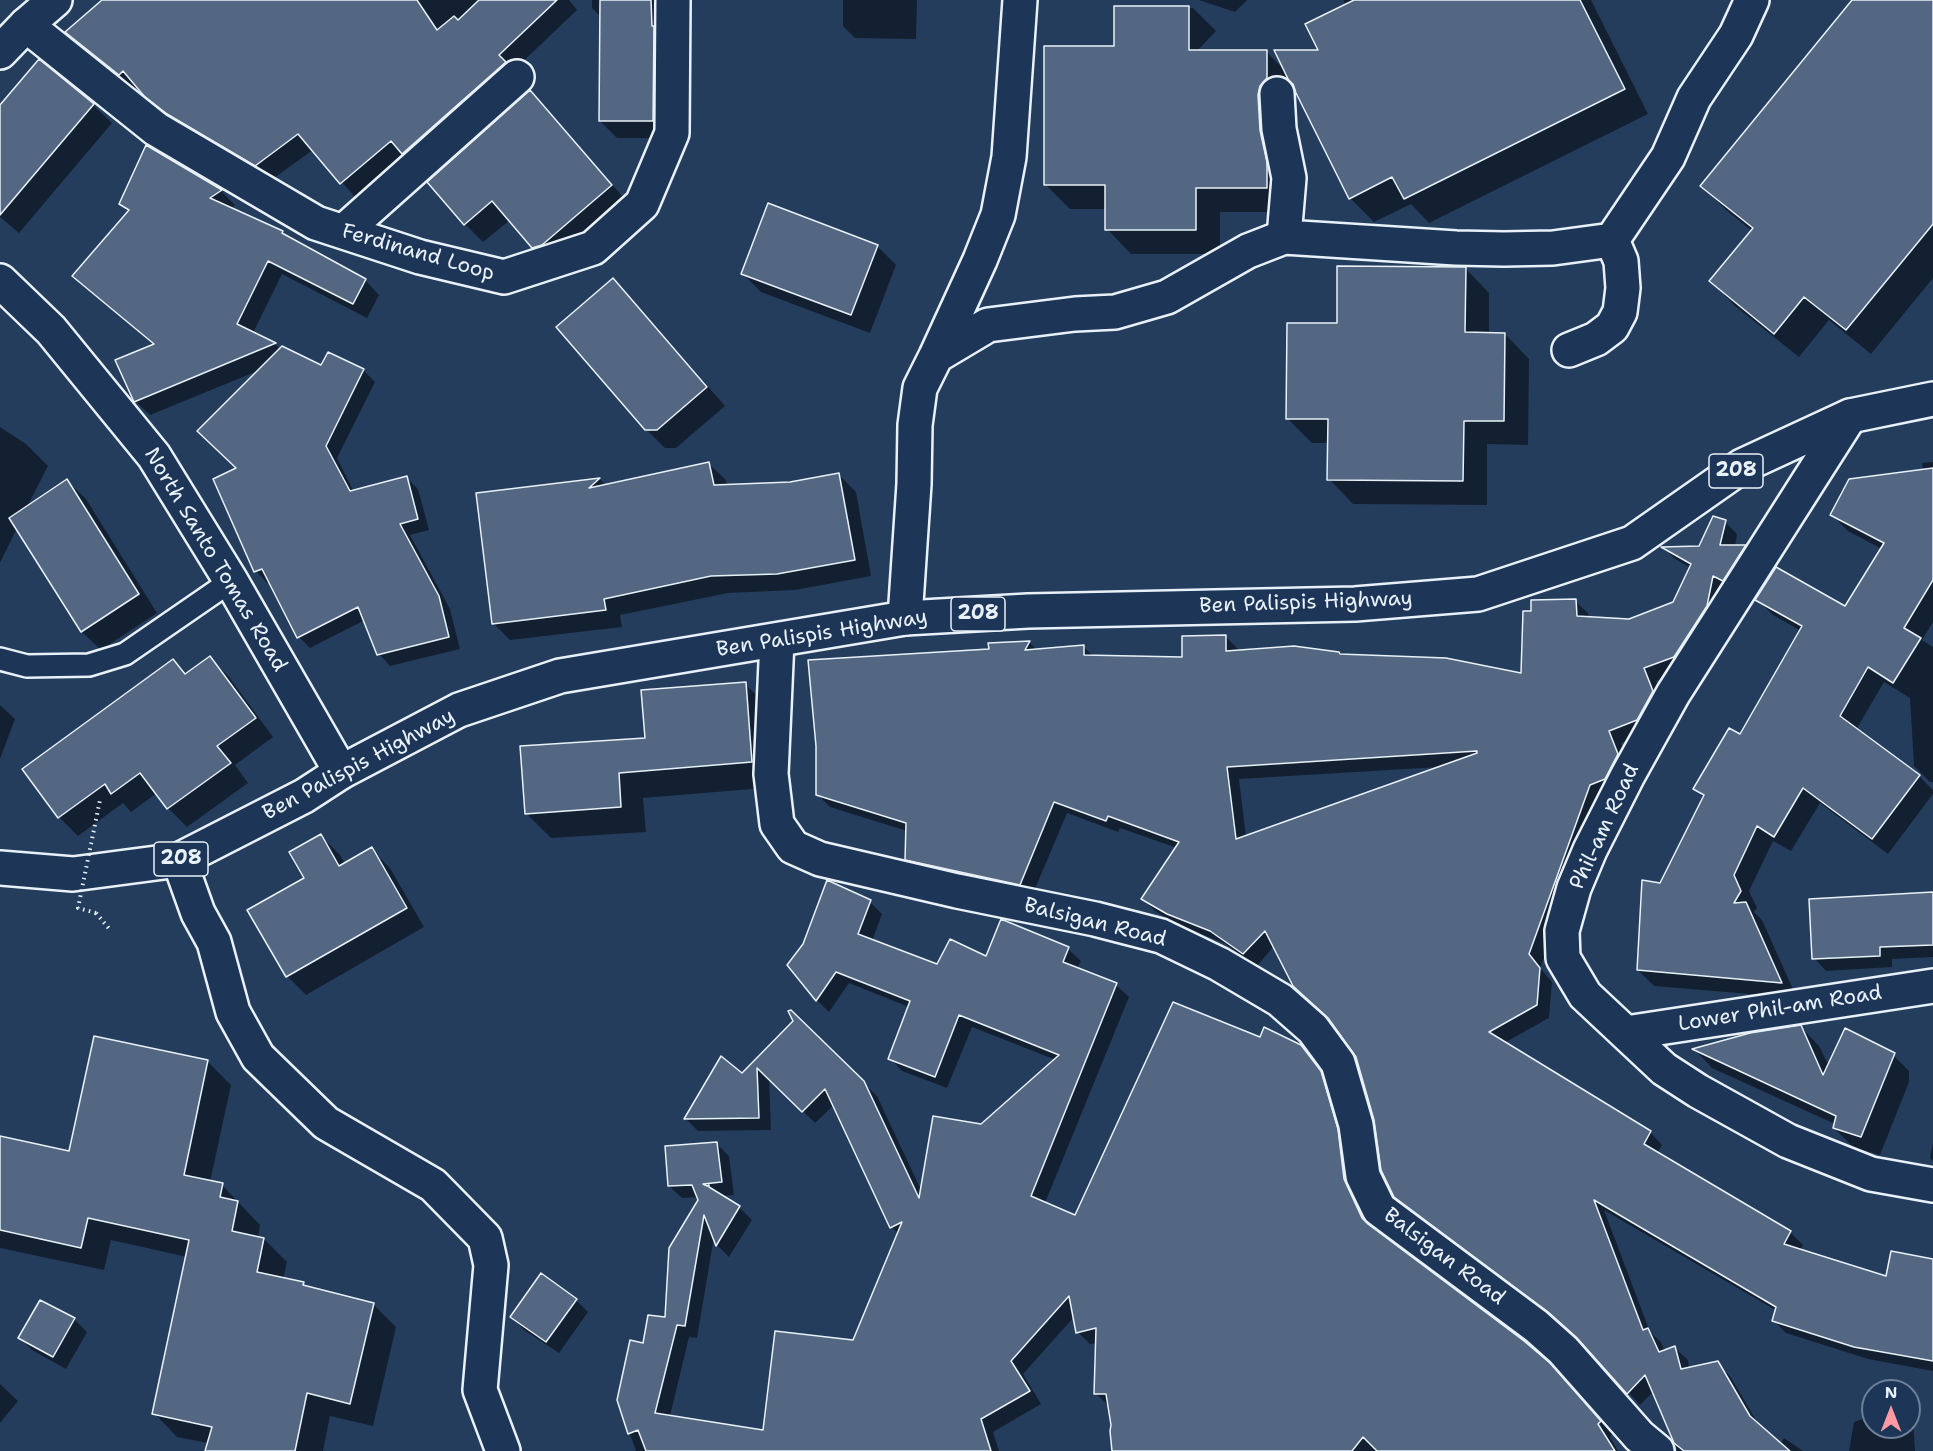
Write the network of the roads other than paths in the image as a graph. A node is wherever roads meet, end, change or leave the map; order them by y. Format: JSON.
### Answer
{"nodes":[{"id":1,"x":55,"y":0,"type":"edge"},
{"id":2,"x":673,"y":0,"type":"edge"},
{"id":3,"x":1020,"y":0,"type":"edge"},
{"id":4,"x":1752,"y":0,"type":"edge"},
{"id":5,"x":26,"y":25,"type":"junction"},
{"id":6,"x":0,"y":52,"type":"edge"},
{"id":7,"x":517,"y":77,"type":"dead end"},
{"id":8,"x":1277,"y":94,"type":"dead end"},
{"id":9,"x":344,"y":232,"type":"junction"},
{"id":10,"x":1284,"y":237,"type":"junction"},
{"id":11,"x":1612,"y":240,"type":"junction"},
{"id":12,"x":0,"y":281,"type":"edge"},
{"id":13,"x":1569,"y":350,"type":"dead end"},
{"id":14,"x":936,"y":357,"type":"junction"},
{"id":15,"x":1933,"y":399,"type":"edge"},
{"id":16,"x":1850,"y":416,"type":"junction"},
{"id":17,"x":231,"y":581,"type":"junction"},
{"id":18,"x":904,"y":618,"type":"junction"},
{"id":19,"x":777,"y":640,"type":"junction"},
{"id":20,"x":0,"y":659,"type":"edge"},
{"id":21,"x":341,"y":772,"type":"junction"},
{"id":22,"x":179,"y":860,"type":"junction"},
{"id":23,"x":0,"y":868,"type":"edge"},
{"id":24,"x":1933,"y":986,"type":"edge"},
{"id":25,"x":1626,"y":1033,"type":"junction"},
{"id":26,"x":1933,"y":1185,"type":"edge"},
{"id":27,"x":502,"y":1451,"type":"edge"},
{"id":28,"x":1657,"y":1451,"type":"edge"}],
"edges":[{"from":1,"to":5,"type":"street"},
{"from":2,"to":9,"type":"street","name":"Ferdinand Loop"},
{"from":3,"to":14,"type":"street"},
{"from":4,"to":11,"type":"street"},
{"from":5,"to":6,"type":"street"},
{"from":5,"to":9,"type":"street","name":"Ferdinand Loop"},
{"from":7,"to":9,"type":"street"},
{"from":8,"to":10,"type":"street"},
{"from":10,"to":11,"type":"street"},
{"from":10,"to":14,"type":"street"},
{"from":11,"to":13,"type":"street"},
{"from":12,"to":17,"type":"street","name":"North Santo Tomas Road"},
{"from":14,"to":18,"type":"street"},
{"from":15,"to":16,"type":"street","name":"Ben Palispis Highway","number":"208"},
{"from":16,"to":18,"type":"street","name":"Ben Palispis Highway","number":"208"},
{"from":16,"to":25,"type":"street","name":"Phil-am Road"},
{"from":17,"to":20,"type":"lane"},
{"from":17,"to":21,"type":"street","name":"North Santo Tomas Road"},
{"from":18,"to":19,"type":"street","name":"Ben Palispis Highway","number":"208"},
{"from":19,"to":21,"type":"street","name":"Ben Palispis Highway","number":"208"},
{"from":19,"to":28,"type":"street","name":"Balsigan Road"},
{"from":21,"to":22,"type":"street","name":"Ben Palispis Highway","number":"208"},
{"from":22,"to":23,"type":"street","name":"Ben Palispis Highway","number":"208"},
{"from":22,"to":27,"type":"street"},
{"from":24,"to":25,"type":"street","name":"Lower Phil-am Road"},
{"from":25,"to":26,"type":"street","name":"Phil-am Road"}]}
